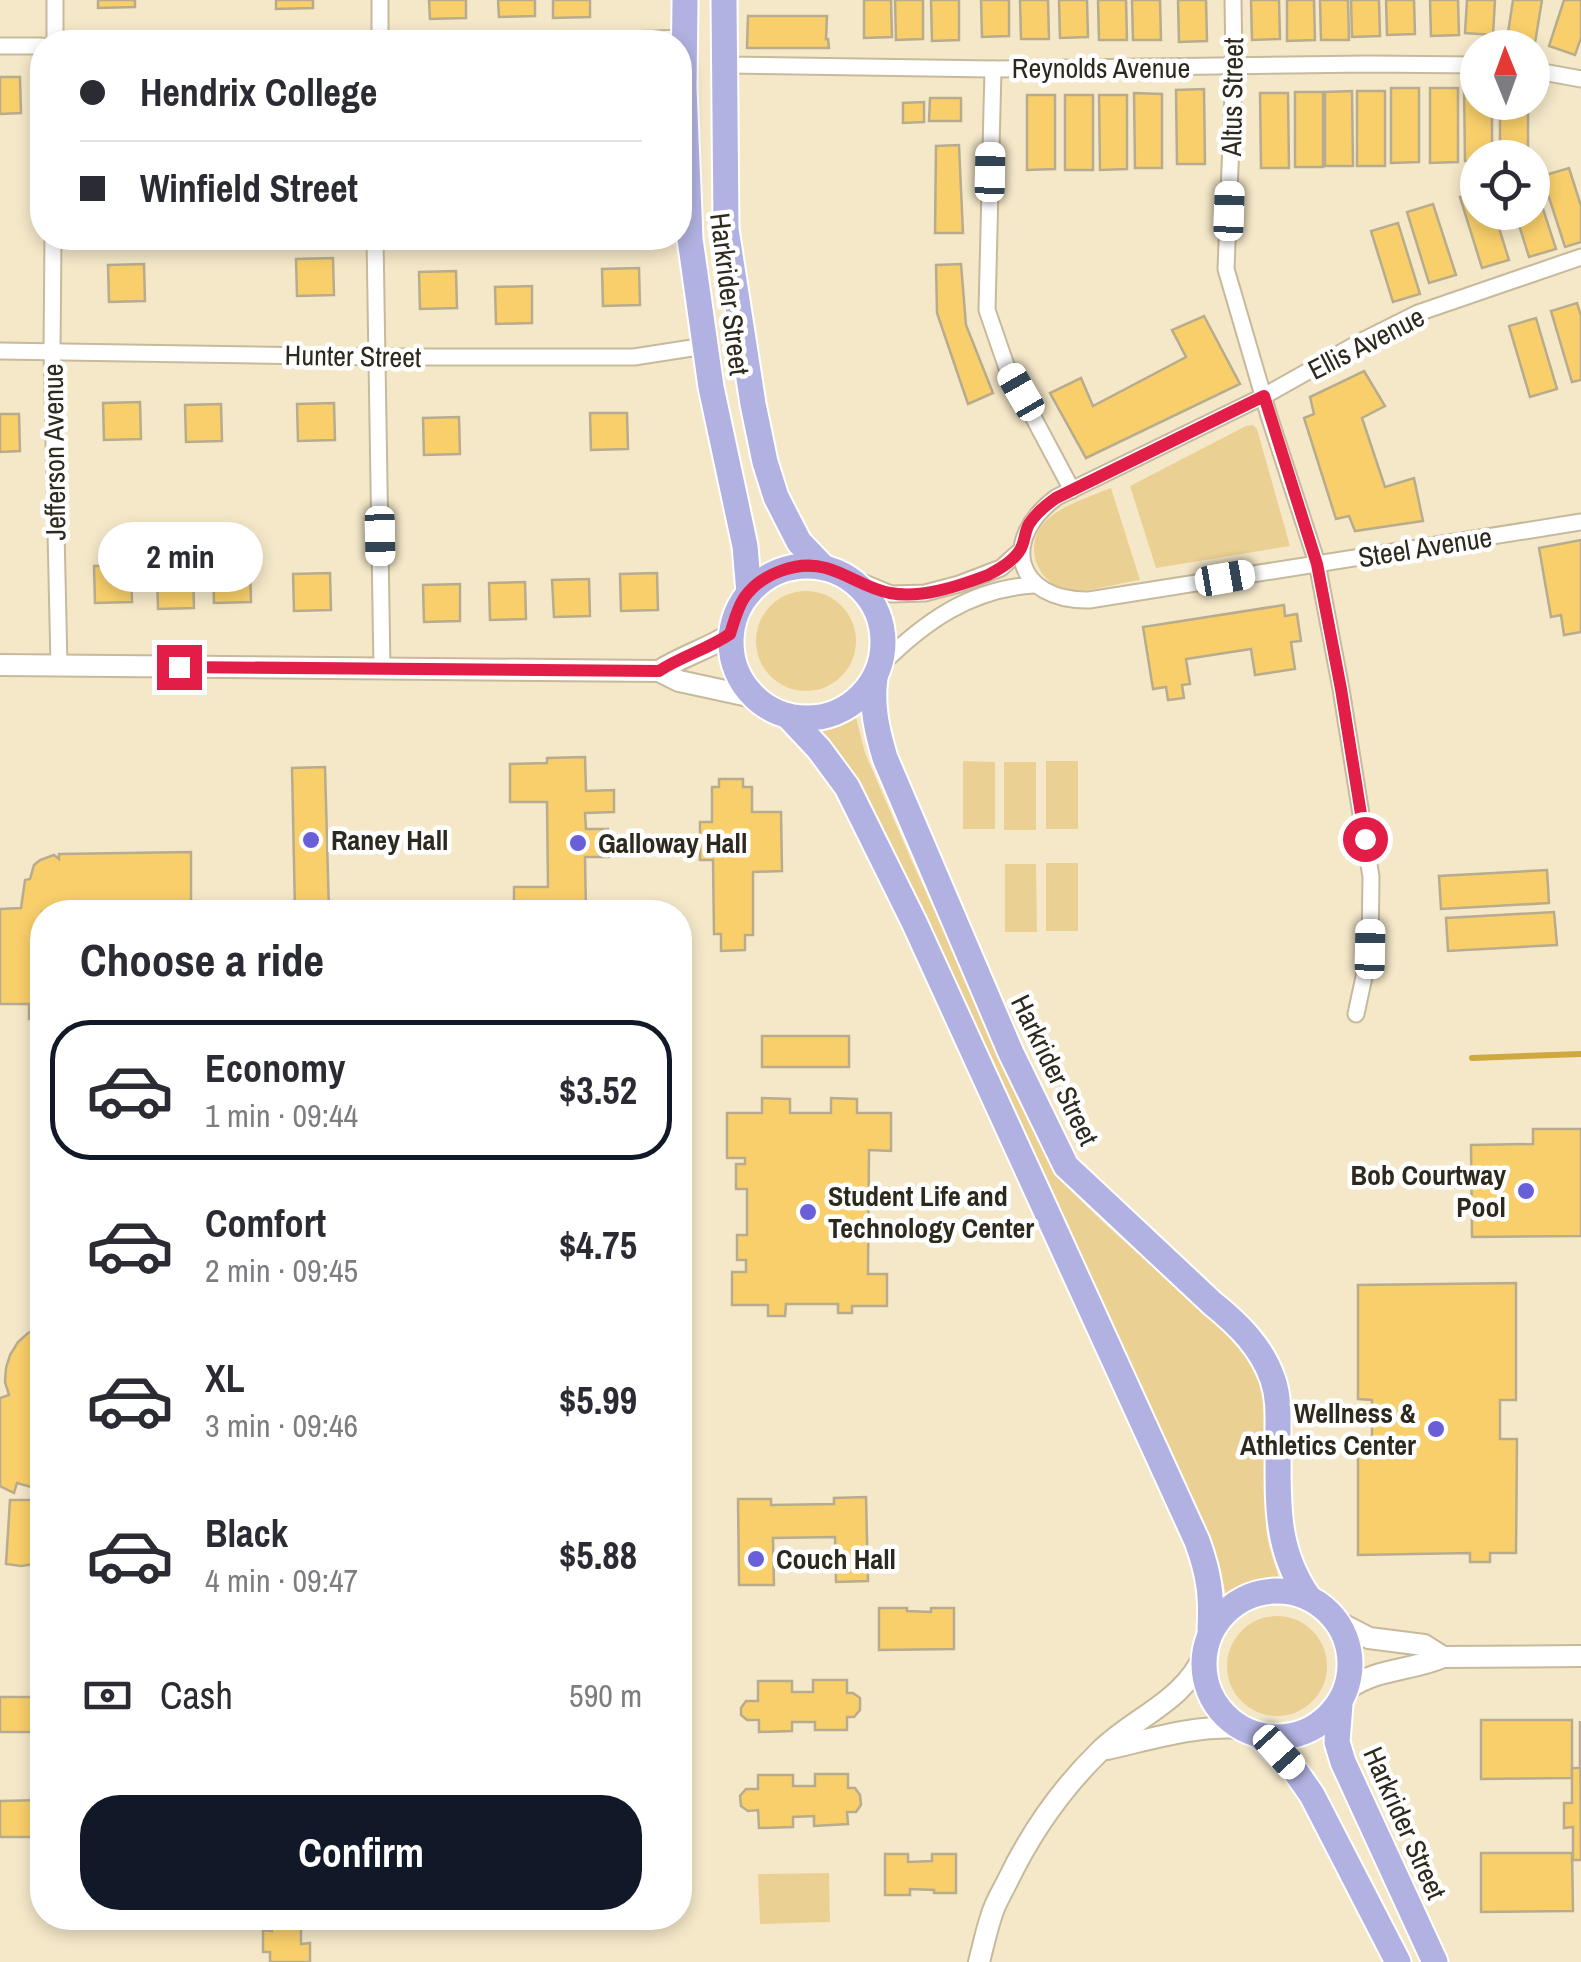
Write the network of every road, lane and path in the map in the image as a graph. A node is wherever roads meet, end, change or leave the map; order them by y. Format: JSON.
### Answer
{"nodes":[{"id":1,"x":55,"y":0,"type":"edge"},
{"id":2,"x":380,"y":0,"type":"edge"},
{"id":3,"x":685,"y":0,"type":"edge"},
{"id":4,"x":724,"y":0,"type":"edge"},
{"id":5,"x":1233,"y":0,"type":"edge"},
{"id":6,"x":55,"y":30,"type":"edge"},
{"id":7,"x":380,"y":30,"type":"edge"},
{"id":8,"x":684,"y":30,"type":"edge"},
{"id":9,"x":0,"y":46,"type":"edge"},
{"id":10,"x":30,"y":46,"type":"edge"},
{"id":11,"x":725,"y":65,"type":"junction"},
{"id":12,"x":1460,"y":65,"type":"edge"},
{"id":13,"x":1234,"y":67,"type":"junction"},
{"id":14,"x":993,"y":69,"type":"junction"},
{"id":15,"x":1550,"y":74,"type":"edge"},
{"id":16,"x":1581,"y":80,"type":"edge"},
{"id":17,"x":53,"y":250,"type":"edge"},
{"id":18,"x":375,"y":250,"type":"edge"},
{"id":19,"x":692,"y":250,"type":"edge"},
{"id":20,"x":1581,"y":257,"type":"edge"},
{"id":21,"x":706,"y":346,"type":"junction"},
{"id":22,"x":0,"y":351,"type":"edge"},
{"id":23,"x":52,"y":352,"type":"junction"},
{"id":24,"x":377,"y":357,"type":"junction"},
{"id":25,"x":1264,"y":396,"type":"junction"},
{"id":26,"x":1072,"y":490,"type":"junction"},
{"id":27,"x":1581,"y":522,"type":"edge"},
{"id":28,"x":1022,"y":550,"type":"junction"},
{"id":29,"x":1317,"y":564,"type":"junction"},
{"id":30,"x":833,"y":571,"type":"junction"},
{"id":31,"x":1034,"y":585,"type":"junction"},
{"id":32,"x":749,"y":593,"type":"junction"},
{"id":33,"x":730,"y":634,"type":"junction"},
{"id":34,"x":0,"y":665,"type":"edge"},
{"id":35,"x":59,"y":666,"type":"junction"},
{"id":36,"x":382,"y":669,"type":"junction"},
{"id":37,"x":659,"y":671,"type":"junction"},
{"id":38,"x":877,"y":672,"type":"junction"},
{"id":39,"x":752,"y":697,"type":"junction"},
{"id":40,"x":788,"y":716,"type":"junction"},
{"id":41,"x":1356,"y":1014,"type":"dead end"},
{"id":42,"x":1310,"y":1598,"type":"junction"},
{"id":43,"x":1334,"y":1620,"type":"junction"},
{"id":44,"x":1208,"y":1641,"type":"junction"},
{"id":45,"x":1581,"y":1656,"type":"edge"},
{"id":46,"x":1443,"y":1657,"type":"junction"},
{"id":47,"x":1344,"y":1697,"type":"junction"},
{"id":48,"x":1252,"y":1733,"type":"junction"},
{"id":49,"x":1100,"y":1751,"type":"junction"},
{"id":50,"x":979,"y":1962,"type":"edge"},
{"id":51,"x":1398,"y":1962,"type":"edge"},
{"id":52,"x":1435,"y":1962,"type":"edge"}],
"edges":[{"from":1,"to":6,"type":"street"},
{"from":2,"to":7,"type":"street"},
{"from":3,"to":8,"type":"main road","name":"Harkrider Street"},
{"from":4,"to":11,"type":"main road","name":"Harkrider Street"},
{"from":5,"to":13,"type":"street","name":"Altus Street"},
{"from":9,"to":10,"type":"street"},
{"from":11,"to":14,"type":"street","name":"Reynolds Avenue"},
{"from":11,"to":30,"type":"main road","name":"Harkrider Street"},
{"from":12,"to":13,"type":"street","name":"Reynolds Avenue"},
{"from":13,"to":14,"type":"street","name":"Reynolds Avenue"},
{"from":13,"to":25,"type":"street","name":"Altus Street"},
{"from":14,"to":26,"type":"street"},
{"from":15,"to":16,"type":"street"},
{"from":17,"to":23,"type":"street","name":"Jefferson Avenue"},
{"from":18,"to":24,"type":"street"},
{"from":19,"to":21,"type":"main road","name":"Harkrider Street"},
{"from":20,"to":25,"type":"street","name":"Ellis Avenue"},
{"from":21,"to":24,"type":"street","name":"Hunter Street"},
{"from":21,"to":32,"type":"main road","name":"Harkrider Street"},
{"from":22,"to":23,"type":"street","name":"Hunter Street"},
{"from":23,"to":24,"type":"street","name":"Hunter Street"},
{"from":23,"to":35,"type":"street","name":"Jefferson Avenue"},
{"from":24,"to":36,"type":"street"},
{"from":25,"to":26,"type":"street","name":"Ellis Avenue"},
{"from":25,"to":29,"type":"street","name":"Altus Street"},
{"from":26,"to":28,"type":"street","name":"Ellis Avenue"},
{"from":27,"to":29,"type":"street","name":"Steel Avenue"},
{"from":28,"to":30,"type":"street"},
{"from":28,"to":31,"type":"street"},
{"from":29,"to":31,"type":"street","name":"Steel Avenue"},
{"from":29,"to":41,"type":"street","name":"Altus Street"},
{"from":30,"to":32,"type":"main road"},
{"from":30,"to":38,"type":"main road"},
{"from":31,"to":38,"type":"street","name":"Steel Avenue"},
{"from":32,"to":33,"type":"main road"},
{"from":33,"to":37,"type":"street"},
{"from":33,"to":39,"type":"main road"},
{"from":34,"to":35,"type":"street"},
{"from":35,"to":36,"type":"street"},
{"from":36,"to":37,"type":"street"},
{"from":37,"to":39,"type":"street"},
{"from":38,"to":40,"type":"main road"},
{"from":38,"to":42,"type":"main road","name":"Harkrider Street"},
{"from":39,"to":40,"type":"main road"},
{"from":40,"to":44,"type":"main road"},
{"from":42,"to":43,"type":"main road"},
{"from":42,"to":44,"type":"main road"},
{"from":43,"to":46,"type":"street"},
{"from":43,"to":47,"type":"main road"},
{"from":44,"to":48,"type":"main road"},
{"from":44,"to":49,"type":"street"},
{"from":45,"to":46,"type":"street"},
{"from":46,"to":47,"type":"street"},
{"from":47,"to":48,"type":"main road"},
{"from":47,"to":52,"type":"main road","name":"Harkrider Street"},
{"from":48,"to":49,"type":"street"},
{"from":48,"to":51,"type":"main road"},
{"from":49,"to":50,"type":"street"}]}
